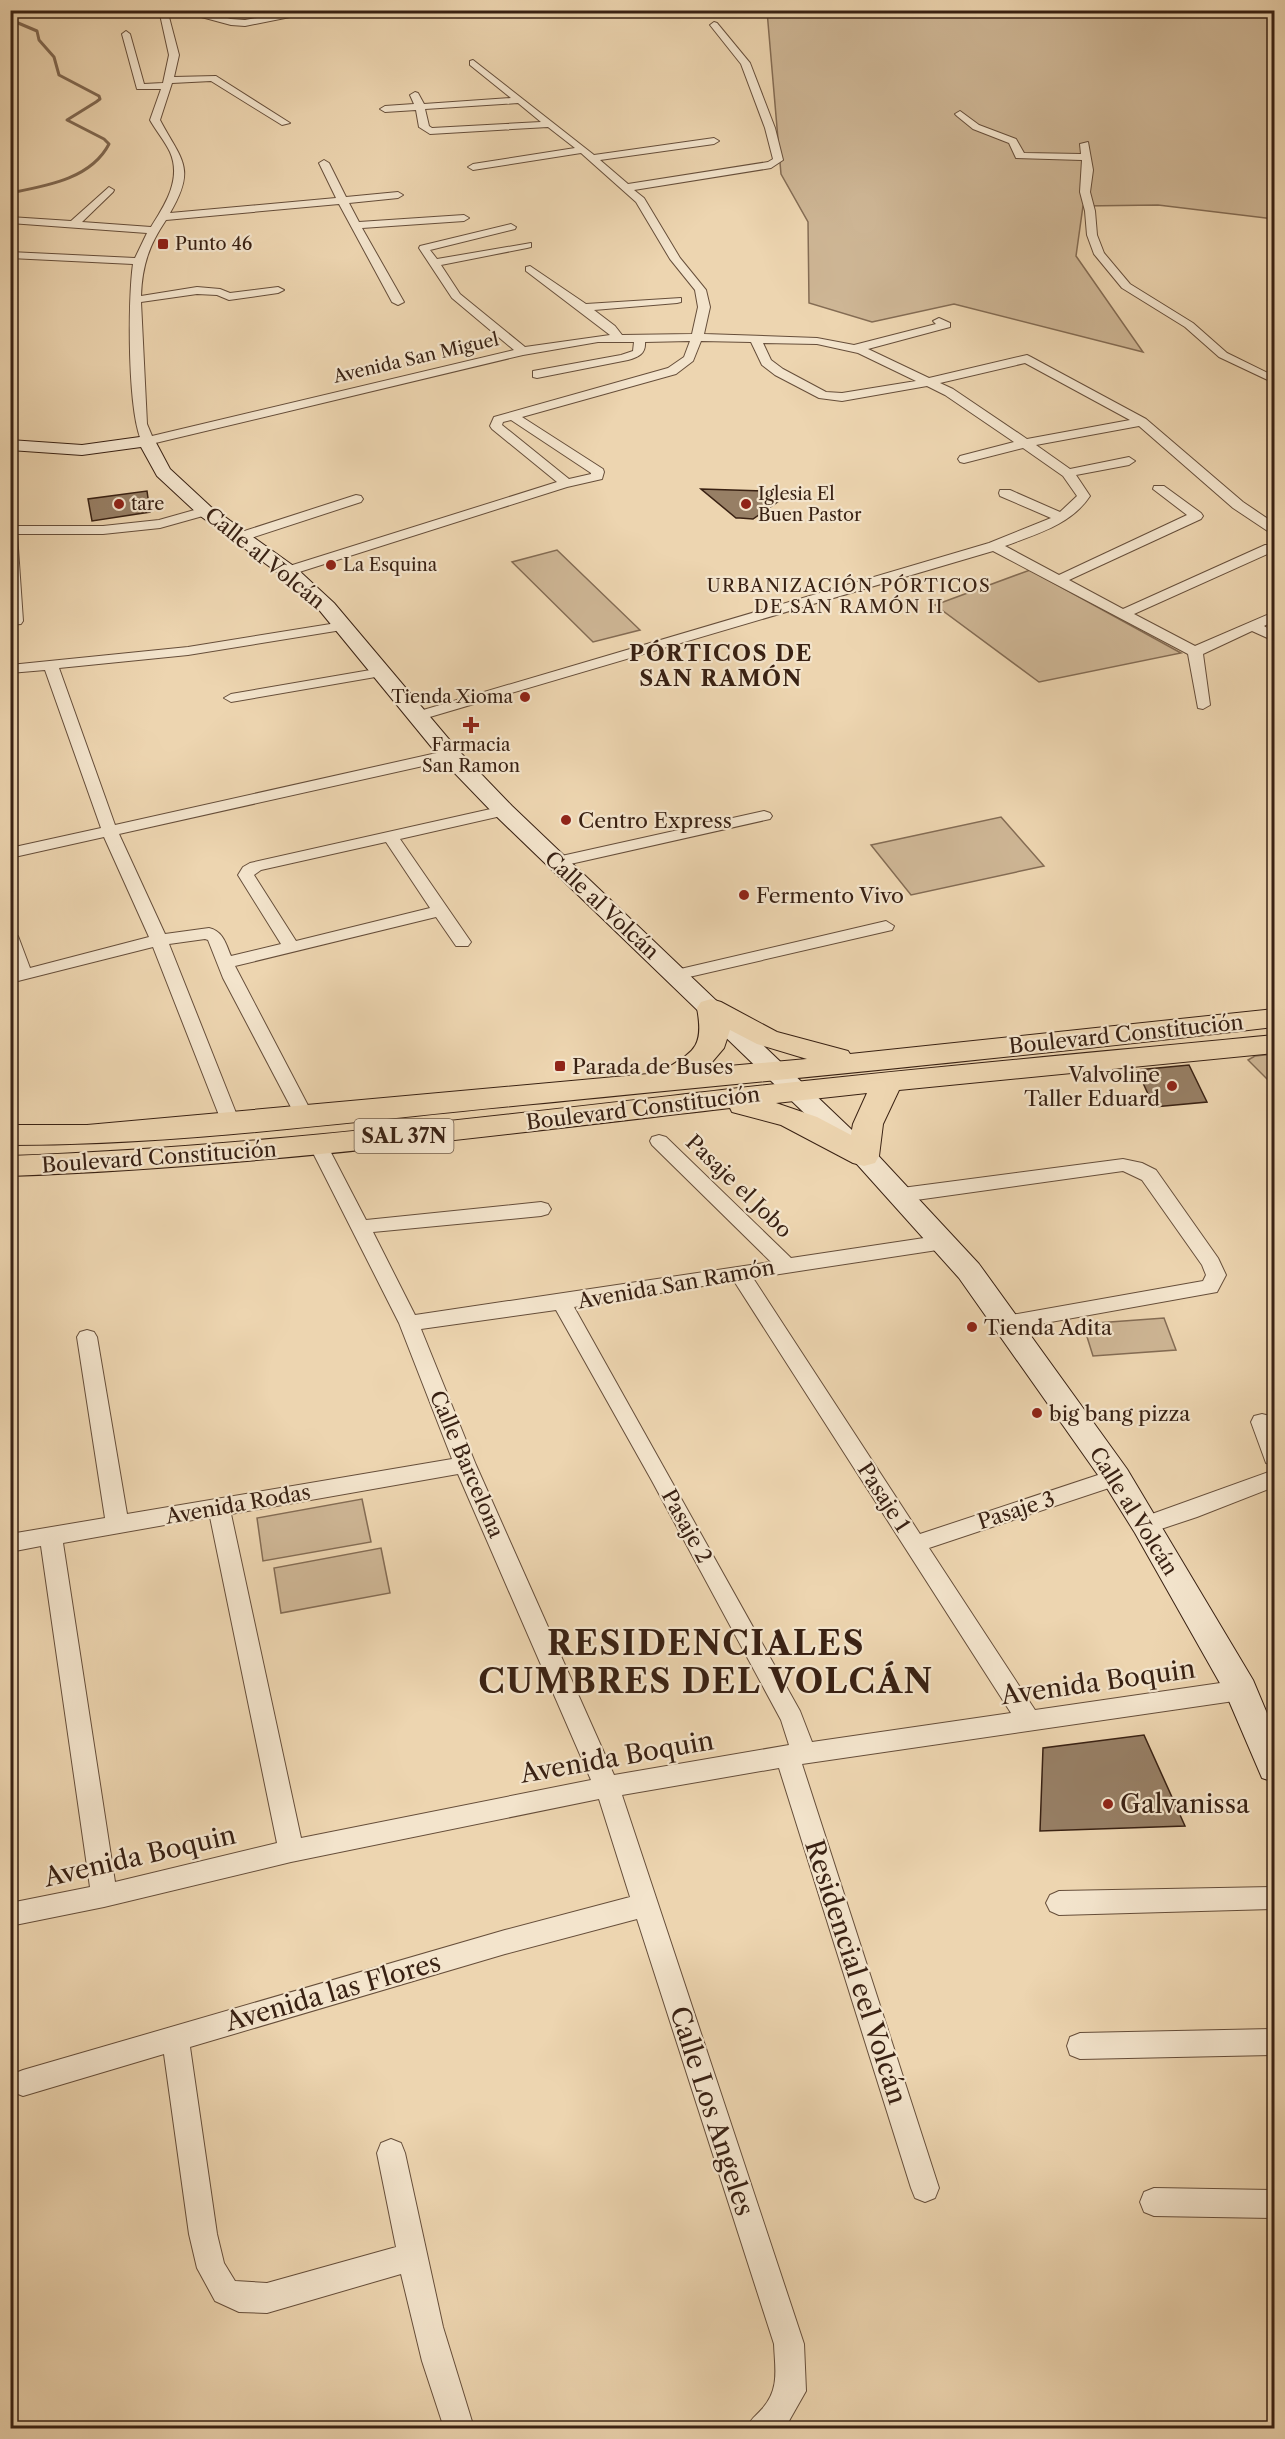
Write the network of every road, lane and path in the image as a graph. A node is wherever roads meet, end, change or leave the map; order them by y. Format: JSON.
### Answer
{"nodes":[{"id":1,"x":321,"y":10,"type":"edge"},
{"id":2,"x":163,"y":13,"type":"edge"},
{"id":3,"x":714,"y":26,"type":"dead end"},
{"id":4,"x":126,"y":34,"type":"dead end"},
{"id":5,"x":473,"y":63,"type":"dead end"},
{"id":6,"x":167,"y":83,"type":"junction"},
{"id":7,"x":415,"y":94,"type":"dead end"},
{"id":8,"x":519,"y":100,"type":"junction"},
{"id":9,"x":420,"y":106,"type":"junction"},
{"id":10,"x":385,"y":109,"type":"dead end"},
{"id":11,"x":960,"y":114,"type":"dead end"},
{"id":12,"x":285,"y":123,"type":"dead end"},
{"id":13,"x":550,"y":124,"type":"junction"},
{"id":14,"x":714,"y":141,"type":"dead end"},
{"id":15,"x":1085,"y":144,"type":"dead end"},
{"id":16,"x":588,"y":154,"type":"junction"},
{"id":17,"x":1086,"y":157,"type":"junction"},
{"id":18,"x":324,"y":163,"type":"dead end"},
{"id":19,"x":472,"y":167,"type":"dead end"},
{"id":20,"x":625,"y":188,"type":"junction"},
{"id":21,"x":109,"y":190,"type":"dead end"},
{"id":22,"x":398,"y":195,"type":"dead end"},
{"id":23,"x":342,"y":199,"type":"junction"},
{"id":24,"x":163,"y":217,"type":"junction"},
{"id":25,"x":465,"y":218,"type":"dead end"},
{"id":26,"x":10,"y":220,"type":"edge"},
{"id":27,"x":75,"y":223,"type":"junction"},
{"id":28,"x":355,"y":225,"type":"junction"},
{"id":29,"x":511,"y":227,"type":"dead end"},
{"id":30,"x":153,"y":230,"type":"junction"},
{"id":31,"x":527,"y":245,"type":"dead end"},
{"id":32,"x":10,"y":255,"type":"edge"},
{"id":33,"x":139,"y":261,"type":"junction"},
{"id":34,"x":434,"y":263,"type":"junction"},
{"id":35,"x":530,"y":269,"type":"dead end"},
{"id":36,"x":278,"y":290,"type":"dead end"},
{"id":37,"x":136,"y":300,"type":"junction"},
{"id":38,"x":677,"y":300,"type":"dead end"},
{"id":39,"x":398,"y":302,"type":"dead end"},
{"id":40,"x":583,"y":308,"type":"junction"},
{"id":41,"x":939,"y":321,"type":"dead end"},
{"id":42,"x":639,"y":338,"type":"junction"},
{"id":43,"x":697,"y":338,"type":"junction"},
{"id":44,"x":755,"y":338,"type":"junction"},
{"id":45,"x":619,"y":339,"type":"junction"},
{"id":46,"x":853,"y":349,"type":"junction"},
{"id":47,"x":523,"y":351,"type":"junction"},
{"id":48,"x":537,"y":374,"type":"dead end"},
{"id":49,"x":1275,"y":380,"type":"edge"},
{"id":50,"x":928,"y":382,"type":"junction"},
{"id":51,"x":512,"y":415,"type":"junction"},
{"id":52,"x":1142,"y":423,"type":"junction"},
{"id":53,"x":144,"y":432,"type":"junction"},
{"id":54,"x":1025,"y":443,"type":"junction"},
{"id":55,"x":10,"y":445,"type":"edge"},
{"id":56,"x":89,"y":449,"type":"junction"},
{"id":57,"x":964,"y":459,"type":"dead end"},
{"id":58,"x":1129,"y":461,"type":"dead end"},
{"id":59,"x":163,"y":472,"type":"junction"},
{"id":60,"x":1068,"y":473,"type":"junction"},
{"id":61,"x":563,"y":484,"type":"junction"},
{"id":62,"x":1159,"y":489,"type":"dead end"},
{"id":63,"x":1005,"y":493,"type":"dead end"},
{"id":64,"x":356,"y":499,"type":"dead end"},
{"id":65,"x":205,"y":511,"type":"junction"},
{"id":66,"x":1061,"y":517,"type":"junction"},
{"id":67,"x":11,"y":527,"type":"edge"},
{"id":68,"x":1275,"y":529,"type":"edge"},
{"id":69,"x":240,"y":537,"type":"junction"},
{"id":70,"x":994,"y":546,"type":"junction"},
{"id":71,"x":1270,"y":548,"type":"dead end"},
{"id":72,"x":288,"y":571,"type":"junction"},
{"id":73,"x":1059,"y":580,"type":"junction"},
{"id":74,"x":1123,"y":614,"type":"junction"},
{"id":75,"x":1275,"y":616,"type":"edge"},
{"id":76,"x":13,"y":621,"type":"edge"},
{"id":77,"x":344,"y":626,"type":"junction"},
{"id":78,"x":1253,"y":626,"type":"junction"},
{"id":79,"x":1275,"y":638,"type":"edge"},
{"id":80,"x":1195,"y":652,"type":"junction"},
{"id":81,"x":51,"y":666,"type":"junction"},
{"id":82,"x":10,"y":669,"type":"edge"},
{"id":83,"x":382,"y":672,"type":"junction"},
{"id":84,"x":231,"y":698,"type":"dead end"},
{"id":85,"x":1203,"y":705,"type":"dead end"},
{"id":86,"x":418,"y":717,"type":"junction"},
{"id":87,"x":450,"y":754,"type":"junction"},
{"id":88,"x":504,"y":812,"type":"junction"},
{"id":89,"x":764,"y":816,"type":"dead end"},
{"id":90,"x":110,"y":832,"type":"junction"},
{"id":91,"x":389,"y":835,"type":"junction"},
{"id":92,"x":10,"y":853,"type":"edge"},
{"id":93,"x":557,"y":862,"type":"junction"},
{"id":94,"x":439,"y":910,"type":"junction"},
{"id":95,"x":886,"y":926,"type":"dead end"},
{"id":96,"x":10,"y":936,"type":"edge"},
{"id":97,"x":159,"y":940,"type":"junction"},
{"id":98,"x":462,"y":942,"type":"dead end"},
{"id":99,"x":291,"y":947,"type":"junction"},
{"id":100,"x":225,"y":963,"type":"junction"},
{"id":101,"x":676,"y":975,"type":"junction"},
{"id":102,"x":17,"y":977,"type":"edge"},
{"id":103,"x":711,"y":1008,"type":"junction"},
{"id":104,"x":1275,"y":1018,"type":"edge"},
{"id":105,"x":1275,"y":1044,"type":"edge"},
{"id":106,"x":858,"y":1064,"type":"junction"},
{"id":107,"x":787,"y":1080,"type":"junction"},
{"id":108,"x":887,"y":1083,"type":"junction"},
{"id":109,"x":673,"y":1092,"type":"junction"},
{"id":110,"x":304,"y":1115,"type":"junction"},
{"id":111,"x":231,"y":1123,"type":"junction"},
{"id":112,"x":10,"y":1135,"type":"edge"},
{"id":113,"x":659,"y":1141,"type":"dead end"},
{"id":114,"x":318,"y":1145,"type":"junction"},
{"id":115,"x":864,"y":1156,"type":"junction"},
{"id":116,"x":10,"y":1166,"type":"edge"},
{"id":117,"x":902,"y":1195,"type":"junction"},
{"id":118,"x":541,"y":1209,"type":"dead end"},
{"id":119,"x":360,"y":1227,"type":"junction"},
{"id":120,"x":944,"y":1242,"type":"junction"},
{"id":121,"x":786,"y":1265,"type":"junction"},
{"id":122,"x":740,"y":1273,"type":"junction"},
{"id":123,"x":562,"y":1303,"type":"junction"},
{"id":124,"x":409,"y":1323,"type":"junction"},
{"id":125,"x":1006,"y":1323,"type":"junction"},
{"id":126,"x":87,"y":1337,"type":"dead end"},
{"id":127,"x":1262,"y":1422,"type":"dead end"},
{"id":128,"x":1275,"y":1457,"type":"edge"},
{"id":129,"x":465,"y":1465,"type":"junction"},
{"id":130,"x":1116,"y":1477,"type":"junction"},
{"id":131,"x":1275,"y":1478,"type":"edge"},
{"id":132,"x":219,"y":1507,"type":"junction"},
{"id":133,"x":117,"y":1524,"type":"junction"},
{"id":134,"x":1146,"y":1525,"type":"junction"},
{"id":135,"x":51,"y":1536,"type":"junction"},
{"id":136,"x":10,"y":1543,"type":"edge"},
{"id":137,"x":915,"y":1544,"type":"junction"},
{"id":138,"x":1240,"y":1690,"type":"junction"},
{"id":139,"x":1029,"y":1720,"type":"junction"},
{"id":140,"x":796,"y":1754,"type":"junction"},
{"id":141,"x":1275,"y":1768,"type":"edge"},
{"id":142,"x":607,"y":1787,"type":"junction"},
{"id":143,"x":291,"y":1851,"type":"junction"},
{"id":144,"x":104,"y":1896,"type":"junction"},
{"id":145,"x":1275,"y":1898,"type":"edge"},
{"id":146,"x":1059,"y":1903,"type":"dead end"},
{"id":147,"x":645,"y":1905,"type":"junction"},
{"id":148,"x":10,"y":1915,"type":"edge"},
{"id":149,"x":176,"y":2039,"type":"junction"},
{"id":150,"x":1275,"y":2042,"type":"edge"},
{"id":151,"x":1080,"y":2046,"type":"dead end"},
{"id":152,"x":23,"y":2084,"type":"dead end"},
{"id":153,"x":391,"y":2153,"type":"dead end"},
{"id":154,"x":925,"y":2188,"type":"dead end"},
{"id":155,"x":1154,"y":2202,"type":"dead end"},
{"id":156,"x":1275,"y":2204,"type":"edge"},
{"id":157,"x":413,"y":2256,"type":"junction"},
{"id":158,"x":459,"y":2428,"type":"edge"},
{"id":159,"x":762,"y":2428,"type":"edge"}],
"edges":[{"from":1,"to":2,"type":"street"},
{"from":2,"to":6,"type":"street","name":"Calle al Volcán"},
{"from":3,"to":20,"type":"street"},
{"from":4,"to":6,"type":"street"},
{"from":5,"to":8,"type":"street"},
{"from":6,"to":12,"type":"street"},
{"from":6,"to":24,"type":"street","name":"Calle al Volcán"},
{"from":7,"to":9,"type":"street"},
{"from":8,"to":9,"type":"street"},
{"from":8,"to":13,"type":"street"},
{"from":9,"to":10,"type":"street"},
{"from":9,"to":13,"type":"street"},
{"from":11,"to":17,"type":"street"},
{"from":13,"to":16,"type":"street"},
{"from":14,"to":16,"type":"street"},
{"from":15,"to":17,"type":"street"},
{"from":16,"to":19,"type":"street"},
{"from":16,"to":20,"type":"street"},
{"from":17,"to":49,"type":"street"},
{"from":18,"to":23,"type":"street"},
{"from":20,"to":43,"type":"street"},
{"from":21,"to":27,"type":"street"},
{"from":22,"to":23,"type":"street"},
{"from":23,"to":24,"type":"street"},
{"from":23,"to":28,"type":"street"},
{"from":24,"to":30,"type":"street","name":"Calle al Volcán"},
{"from":25,"to":28,"type":"street"},
{"from":26,"to":27,"type":"street"},
{"from":27,"to":30,"type":"street"},
{"from":28,"to":39,"type":"street"},
{"from":29,"to":34,"type":"street"},
{"from":30,"to":33,"type":"street","name":"Calle al Volcán"},
{"from":31,"to":34,"type":"street"},
{"from":32,"to":33,"type":"street"},
{"from":33,"to":37,"type":"street","name":"Calle al Volcán"},
{"from":34,"to":47,"type":"street"},
{"from":35,"to":40,"type":"street"},
{"from":36,"to":37,"type":"street"},
{"from":37,"to":53,"type":"street","name":"Calle al Volcán"},
{"from":38,"to":40,"type":"street"},
{"from":40,"to":45,"type":"street"},
{"from":41,"to":46,"type":"street"},
{"from":42,"to":43,"type":"street","name":"Avenida San Miguel"},
{"from":42,"to":45,"type":"street","name":"Avenida San Miguel"},
{"from":42,"to":48,"type":"street"},
{"from":43,"to":44,"type":"street","name":"Avenida San Miguel"},
{"from":43,"to":51,"type":"street"},
{"from":44,"to":46,"type":"street","name":"Avenida San Miguel"},
{"from":44,"to":50,"type":"street"},
{"from":45,"to":47,"type":"street","name":"Avenida San Miguel"},
{"from":46,"to":50,"type":"street","name":"Avenida San Miguel"},
{"from":47,"to":53,"type":"street","name":"Avenida San Miguel"},
{"from":50,"to":52,"type":"street"},
{"from":50,"to":54,"type":"street","name":"Avenida San Miguel"},
{"from":51,"to":61,"type":"street"},
{"from":51,"to":61,"type":"street"},
{"from":52,"to":54,"type":"street"},
{"from":52,"to":68,"type":"street"},
{"from":53,"to":56,"type":"main road"},
{"from":53,"to":59,"type":"main road","name":"Calle al Volcán"},
{"from":54,"to":57,"type":"street"},
{"from":54,"to":60,"type":"street","name":"Avenida San Miguel"},
{"from":55,"to":56,"type":"main road"},
{"from":56,"to":59,"type":"main road"},
{"from":58,"to":60,"type":"street"},
{"from":59,"to":65,"type":"main road","name":"Calle al Volcán"},
{"from":60,"to":66,"type":"street"},
{"from":61,"to":72,"type":"street"},
{"from":62,"to":73,"type":"street"},
{"from":63,"to":66,"type":"street"},
{"from":64,"to":69,"type":"street"},
{"from":65,"to":67,"type":"street"},
{"from":65,"to":69,"type":"main road","name":"Calle al Volcán"},
{"from":66,"to":70,"type":"street"},
{"from":67,"to":76,"type":"street"},
{"from":69,"to":72,"type":"main road","name":"Calle al Volcán"},
{"from":70,"to":73,"type":"street"},
{"from":70,"to":86,"type":"street"},
{"from":71,"to":74,"type":"street"},
{"from":72,"to":77,"type":"main road","name":"Calle al Volcán"},
{"from":73,"to":74,"type":"street"},
{"from":74,"to":80,"type":"street"},
{"from":75,"to":78,"type":"street"},
{"from":77,"to":81,"type":"street"},
{"from":77,"to":83,"type":"main road","name":"Calle al Volcán"},
{"from":78,"to":79,"type":"street"},
{"from":78,"to":80,"type":"street"},
{"from":80,"to":85,"type":"street"},
{"from":81,"to":82,"type":"street"},
{"from":81,"to":90,"type":"street"},
{"from":83,"to":84,"type":"street"},
{"from":83,"to":86,"type":"main road","name":"Calle al Volcán"},
{"from":86,"to":87,"type":"main road","name":"Calle al Volcán"},
{"from":87,"to":88,"type":"main road","name":"Calle al Volcán"},
{"from":87,"to":90,"type":"street"},
{"from":88,"to":91,"type":"street"},
{"from":88,"to":93,"type":"main road","name":"Calle al Volcán"},
{"from":89,"to":93,"type":"street"},
{"from":90,"to":92,"type":"street"},
{"from":90,"to":97,"type":"street"},
{"from":91,"to":94,"type":"street"},
{"from":91,"to":99,"type":"street"},
{"from":93,"to":101,"type":"main road","name":"Calle al Volcán"},
{"from":94,"to":98,"type":"street"},
{"from":94,"to":99,"type":"street"},
{"from":95,"to":101,"type":"street"},
{"from":96,"to":102,"type":"street"},
{"from":97,"to":100,"type":"street"},
{"from":97,"to":102,"type":"street"},
{"from":97,"to":111,"type":"street"},
{"from":99,"to":100,"type":"street"},
{"from":100,"to":110,"type":"street"},
{"from":101,"to":103,"type":"main road","name":"Calle al Volcán"},
{"from":103,"to":106,"type":"highway"},
{"from":103,"to":107,"type":"main road","name":"Calle al Volcán"},
{"from":103,"to":109,"type":"highway"},
{"from":104,"to":106,"type":"highway","name":"Boulevard Constitución","number":"SAL 37N"},
{"from":105,"to":108,"type":"highway","name":"Boulevard Constitución","number":"SAL 37N"},
{"from":106,"to":107,"type":"highway","name":"Boulevard Constitución","number":"SAL 37N"},
{"from":107,"to":108,"type":"highway","name":"Boulevard Constitución","number":"SAL 37N"},
{"from":107,"to":109,"type":"highway","name":"Boulevard Constitución","number":"SAL 37N"},
{"from":107,"to":115,"type":"main road","name":"Calle al Volcán"},
{"from":108,"to":115,"type":"highway"},
{"from":109,"to":110,"type":"highway","name":"Boulevard Constitución","number":"SAL 37N"},
{"from":109,"to":114,"type":"highway","name":"Boulevard Constitución","number":"SAL 37N"},
{"from":109,"to":115,"type":"highway"},
{"from":110,"to":111,"type":"highway","name":"Boulevard Constitución","number":"SAL 37N"},
{"from":111,"to":112,"type":"highway","name":"Boulevard Constitución","number":"SAL 37N"},
{"from":113,"to":121,"type":"street","name":"Pasaje el Jobo"},
{"from":114,"to":116,"type":"highway","name":"Boulevard Constitución","number":"SAL 37N"},
{"from":114,"to":119,"type":"street","name":"Calle Barcelona"},
{"from":115,"to":117,"type":"main road","name":"Calle al Volcán"},
{"from":117,"to":120,"type":"main road","name":"Calle al Volcán"},
{"from":117,"to":125,"type":"street"},
{"from":118,"to":119,"type":"street"},
{"from":119,"to":124,"type":"street","name":"Calle Barcelona"},
{"from":120,"to":121,"type":"street","name":"Avenida San Ramón"},
{"from":120,"to":125,"type":"main road","name":"Calle al Volcán"},
{"from":121,"to":122,"type":"street","name":"Avenida San Ramón"},
{"from":122,"to":123,"type":"street","name":"Avenida San Ramón"},
{"from":122,"to":137,"type":"street","name":"Pasaje 1"},
{"from":123,"to":124,"type":"street","name":"Avenida San Ramón"},
{"from":123,"to":140,"type":"street","name":"Pasaje 2"},
{"from":124,"to":129,"type":"street","name":"Calle Barcelona"},
{"from":125,"to":130,"type":"main road","name":"Calle al Volcán"},
{"from":126,"to":133,"type":"street"},
{"from":127,"to":128,"type":"street"},
{"from":129,"to":132,"type":"street","name":"Avenida Rodas"},
{"from":129,"to":142,"type":"street","name":"Calle Barcelona"},
{"from":130,"to":134,"type":"main road","name":"Calle al Volcán"},
{"from":130,"to":137,"type":"street","name":"Pasaje 3"},
{"from":131,"to":134,"type":"street"},
{"from":132,"to":133,"type":"street","name":"Avenida Rodas"},
{"from":132,"to":143,"type":"street"},
{"from":133,"to":135,"type":"street","name":"Avenida Rodas"},
{"from":134,"to":138,"type":"main road","name":"Calle al Volcán"},
{"from":135,"to":136,"type":"street","name":"Avenida Rodas"},
{"from":135,"to":144,"type":"street"},
{"from":137,"to":139,"type":"street","name":"Pasaje 1"},
{"from":138,"to":139,"type":"street","name":"Avenida Boquin"},
{"from":138,"to":141,"type":"main road","name":"Calle al Volcán"},
{"from":139,"to":140,"type":"street","name":"Avenida Boquin"},
{"from":140,"to":142,"type":"street","name":"Avenida Boquin"},
{"from":140,"to":154,"type":"street","name":"Residencial eel Volcán"},
{"from":142,"to":143,"type":"street","name":"Avenida Boquin"},
{"from":142,"to":147,"type":"street","name":"Calle Los Angeles"},
{"from":143,"to":144,"type":"street","name":"Avenida Boquin"},
{"from":144,"to":148,"type":"street","name":"Avenida Boquin"},
{"from":145,"to":146,"type":"street"},
{"from":147,"to":149,"type":"street","name":"Avenida las Flores"},
{"from":147,"to":159,"type":"street","name":"Calle Los Angeles"},
{"from":149,"to":152,"type":"street","name":"Avenida las Flores"},
{"from":149,"to":157,"type":"street"},
{"from":150,"to":151,"type":"street"},
{"from":153,"to":157,"type":"street"},
{"from":155,"to":156,"type":"street"},
{"from":157,"to":158,"type":"street"}]}
